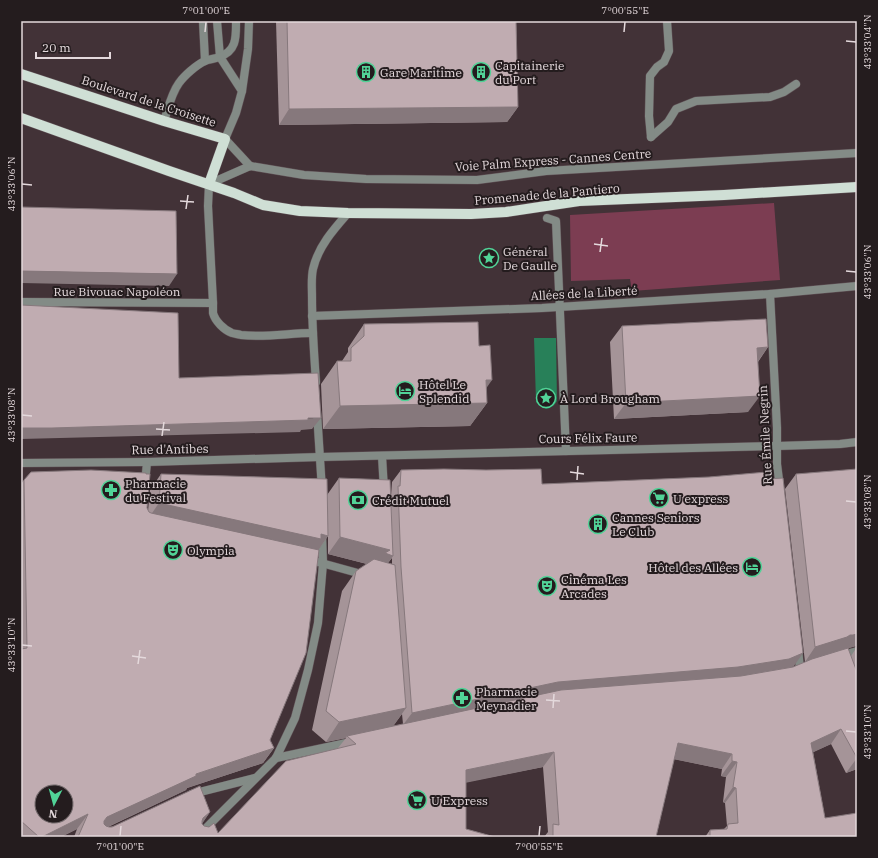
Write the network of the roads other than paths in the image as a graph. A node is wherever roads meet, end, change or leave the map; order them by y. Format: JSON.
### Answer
{"nodes":[{"id":1,"x":202,"y":21,"type":"edge"},
{"id":2,"x":218,"y":21,"type":"edge"},
{"id":3,"x":236,"y":21,"type":"edge"},
{"id":4,"x":249,"y":21,"type":"edge"},
{"id":5,"x":668,"y":21,"type":"edge"},
{"id":6,"x":220,"y":57,"type":"junction"},
{"id":7,"x":205,"y":61,"type":"junction"},
{"id":8,"x":21,"y":74,"type":"edge"},
{"id":9,"x":796,"y":84,"type":"dead end"},
{"id":10,"x":242,"y":91,"type":"junction"},
{"id":11,"x":21,"y":118,"type":"edge"},
{"id":12,"x":164,"y":121,"type":"junction"},
{"id":13,"x":225,"y":139,"type":"junction"},
{"id":14,"x":857,"y":153,"type":"edge"},
{"id":15,"x":250,"y":166,"type":"junction"},
{"id":16,"x":209,"y":184,"type":"junction"},
{"id":17,"x":857,"y":187,"type":"edge"},
{"id":18,"x":348,"y":213,"type":"junction"},
{"id":19,"x":547,"y":218,"type":"dead end"},
{"id":20,"x":857,"y":286,"type":"edge"},
{"id":21,"x":770,"y":294,"type":"junction"},
{"id":22,"x":21,"y":302,"type":"edge"},
{"id":23,"x":213,"y":304,"type":"junction"},
{"id":24,"x":560,"y":307,"type":"junction"},
{"id":25,"x":312,"y":316,"type":"junction"},
{"id":26,"x":313,"y":333,"type":"junction"},
{"id":27,"x":316,"y":388,"type":"edge"},
{"id":28,"x":317,"y":404,"type":"edge"},
{"id":29,"x":857,"y":442,"type":"edge"},
{"id":30,"x":777,"y":446,"type":"junction"},
{"id":31,"x":566,"y":451,"type":"junction"},
{"id":32,"x":382,"y":456,"type":"junction"},
{"id":33,"x":320,"y":457,"type":"junction"},
{"id":34,"x":147,"y":462,"type":"junction"},
{"id":35,"x":21,"y":463,"type":"edge"},
{"id":36,"x":145,"y":492,"type":"edge"},
{"id":37,"x":322,"y":495,"type":"edge"},
{"id":38,"x":781,"y":496,"type":"edge"},
{"id":39,"x":384,"y":501,"type":"edge"},
{"id":40,"x":322,"y":526,"type":"edge"},
{"id":41,"x":300,"y":557,"type":"edge"},
{"id":42,"x":323,"y":563,"type":"junction"},
{"id":43,"x":372,"y":576,"type":"edge"},
{"id":44,"x":796,"y":638,"type":"edge"},
{"id":45,"x":857,"y":651,"type":"edge"},
{"id":46,"x":840,"y":658,"type":"edge"},
{"id":47,"x":800,"y":670,"type":"edge"},
{"id":48,"x":360,"y":740,"type":"edge"},
{"id":49,"x":276,"y":758,"type":"junction"},
{"id":50,"x":255,"y":778,"type":"junction"},
{"id":51,"x":182,"y":798,"type":"edge"},
{"id":52,"x":197,"y":837,"type":"edge"}],
"edges":[{"from":1,"to":7,"type":"street"},
{"from":2,"to":6,"type":"street"},
{"from":3,"to":6,"type":"street"},
{"from":4,"to":10,"type":"street"},
{"from":5,"to":9,"type":"street"},
{"from":6,"to":7,"type":"street"},
{"from":6,"to":10,"type":"street"},
{"from":7,"to":12,"type":"street"},
{"from":8,"to":12,"type":"main road","name":"Boulevard de la Croisette"},
{"from":10,"to":13,"type":"street"},
{"from":11,"to":16,"type":"main road"},
{"from":12,"to":13,"type":"main road","name":"Boulevard de la Croisette"},
{"from":13,"to":15,"type":"street"},
{"from":13,"to":16,"type":"main road","name":"Boulevard de la Croisette"},
{"from":14,"to":15,"type":"street","name":"Voie Palm Express - Cannes Centre"},
{"from":15,"to":16,"type":"street"},
{"from":16,"to":18,"type":"main road","name":"Promenade de la Pantiero"},
{"from":16,"to":23,"type":"street"},
{"from":17,"to":18,"type":"main road","name":"Promenade de la Pantiero"},
{"from":18,"to":25,"type":"street"},
{"from":19,"to":24,"type":"street"},
{"from":20,"to":21,"type":"street","name":"Allées de la Liberté"},
{"from":21,"to":24,"type":"street","name":"Allées de la Liberté"},
{"from":21,"to":30,"type":"street","name":"Rue Émile Negrin"},
{"from":22,"to":23,"type":"street","name":"Rue Bivouac Napoléon"},
{"from":23,"to":26,"type":"street"},
{"from":24,"to":25,"type":"street","name":"Allées de la Liberté"},
{"from":24,"to":31,"type":"street"},
{"from":25,"to":26,"type":"street"},
{"from":26,"to":27,"type":"street"},
{"from":28,"to":33,"type":"street"},
{"from":29,"to":30,"type":"street","name":"Cours Félix Faure"},
{"from":30,"to":31,"type":"street","name":"Cours Félix Faure"},
{"from":30,"to":38,"type":"street","name":"Rue Émile Negrin"},
{"from":31,"to":32,"type":"street","name":"Cours Félix Faure"},
{"from":32,"to":33,"type":"street","name":"Cours Félix Faure"},
{"from":32,"to":39,"type":"street"},
{"from":33,"to":34,"type":"street","name":"Rue d'Antibes"},
{"from":33,"to":37,"type":"street"},
{"from":34,"to":35,"type":"street","name":"Rue d'Antibes"},
{"from":34,"to":36,"type":"street"},
{"from":40,"to":42,"type":"street"},
{"from":41,"to":42,"type":"street"},
{"from":42,"to":43,"type":"street"},
{"from":42,"to":49,"type":"street"},
{"from":44,"to":47,"type":"street"},
{"from":45,"to":46,"type":"street"},
{"from":48,"to":49,"type":"street"},
{"from":49,"to":50,"type":"street"},
{"from":50,"to":51,"type":"street"},
{"from":50,"to":52,"type":"street"}]}
